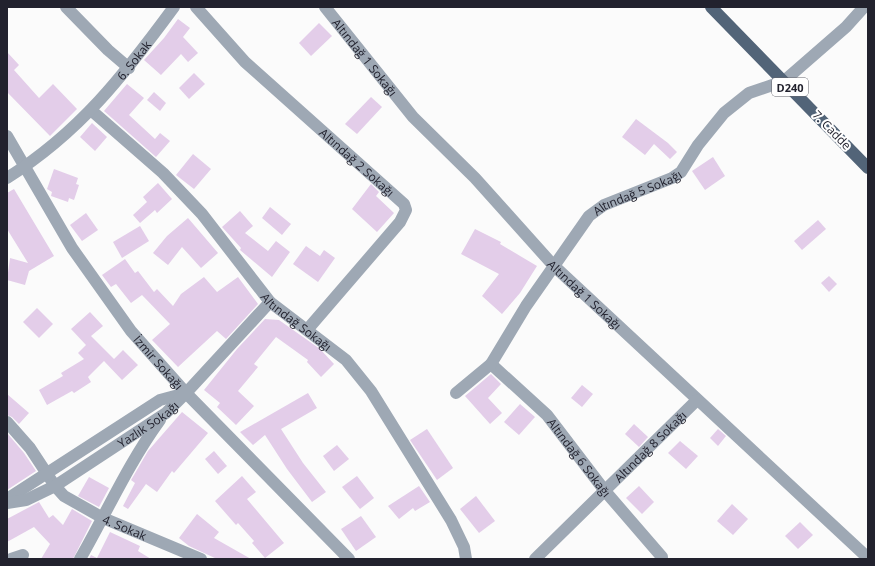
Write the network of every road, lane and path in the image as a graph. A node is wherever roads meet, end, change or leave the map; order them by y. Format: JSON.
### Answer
{"nodes":[{"id":1,"x":66,"y":7,"type":"edge"},
{"id":2,"x":174,"y":7,"type":"edge"},
{"id":3,"x":196,"y":7,"type":"edge"},
{"id":4,"x":325,"y":7,"type":"edge"},
{"id":5,"x":711,"y":7,"type":"edge"},
{"id":6,"x":864,"y":7,"type":"edge"},
{"id":7,"x":129,"y":68,"type":"junction"},
{"id":8,"x":784,"y":82,"type":"junction"},
{"id":9,"x":92,"y":111,"type":"junction"},
{"id":10,"x":7,"y":136,"type":"edge"},
{"id":11,"x":25,"y":167,"type":"junction"},
{"id":12,"x":868,"y":168,"type":"edge"},
{"id":13,"x":7,"y":178,"type":"edge"},
{"id":14,"x":553,"y":265,"type":"junction"},
{"id":15,"x":270,"y":302,"type":"junction"},
{"id":16,"x":307,"y":330,"type":"junction"},
{"id":17,"x":491,"y":364,"type":"junction"},
{"id":18,"x":186,"y":393,"type":"junction"},
{"id":19,"x":456,"y":393,"type":"dead end"},
{"id":20,"x":697,"y":400,"type":"junction"},
{"id":21,"x":166,"y":413,"type":"junction"},
{"id":22,"x":7,"y":422,"type":"edge"},
{"id":23,"x":47,"y":473,"type":"junction"},
{"id":24,"x":55,"y":486,"type":"junction"},
{"id":25,"x":605,"y":491,"type":"junction"},
{"id":26,"x":7,"y":499,"type":"edge"},
{"id":27,"x":7,"y":503,"type":"edge"},
{"id":28,"x":103,"y":518,"type":"junction"},
{"id":29,"x":23,"y":555,"type":"dead end"},
{"id":30,"x":662,"y":557,"type":"dead end"},
{"id":31,"x":868,"y":558,"type":"edge"},
{"id":32,"x":11,"y":559,"type":"edge"},
{"id":33,"x":80,"y":559,"type":"edge"},
{"id":34,"x":201,"y":559,"type":"edge"},
{"id":35,"x":349,"y":559,"type":"edge"},
{"id":36,"x":466,"y":559,"type":"edge"},
{"id":37,"x":535,"y":559,"type":"edge"}],
"edges":[{"from":1,"to":7,"type":"street"},
{"from":2,"to":7,"type":"street","name":"6. Sokak"},
{"from":3,"to":16,"type":"street","name":"Altındağ 2 Sokağı"},
{"from":4,"to":14,"type":"street","name":"Altındağ 1 Sokağı"},
{"from":5,"to":8,"type":"main road","name":"7. Cadde","number":"D240"},
{"from":6,"to":8,"type":"street","name":"Altındağ 5 Sokağı"},
{"from":7,"to":9,"type":"street","name":"6. Sokak"},
{"from":8,"to":12,"type":"main road","name":"7. Cadde","number":"D240"},
{"from":8,"to":14,"type":"street","name":"Altındağ 5 Sokağı"},
{"from":9,"to":11,"type":"street","name":"6. Sokak"},
{"from":9,"to":15,"type":"street","name":"Altındağ Sokağı"},
{"from":10,"to":11,"type":"street","name":"İzmir Sokağı"},
{"from":11,"to":13,"type":"street","name":"6. Sokak"},
{"from":11,"to":18,"type":"street","name":"İzmir Sokağı"},
{"from":14,"to":17,"type":"street","name":"Altındağ 5 Sokağı"},
{"from":14,"to":20,"type":"street","name":"Altındağ 1 Sokağı"},
{"from":15,"to":16,"type":"street","name":"Altındağ Sokağı"},
{"from":15,"to":18,"type":"street"},
{"from":16,"to":36,"type":"street","name":"Altındağ Sokağı"},
{"from":17,"to":19,"type":"street","name":"Altındağ 5 Sokağı"},
{"from":17,"to":25,"type":"street","name":"Altındağ 6 Sokağı"},
{"from":18,"to":21,"type":"street","name":"Yazlık Sokağı"},
{"from":18,"to":23,"type":"street","name":"Yazlık Sokağı"},
{"from":18,"to":35,"type":"street","name":"İzmir Sokağı"},
{"from":20,"to":25,"type":"street","name":"Altındağ 8 Sokağı"},
{"from":20,"to":31,"type":"street","name":"Altındağ 1 Sokağı"},
{"from":21,"to":24,"type":"street","name":"Yazlık Sokağı"},
{"from":21,"to":28,"type":"street"},
{"from":22,"to":23,"type":"street","name":"4. Sokak"},
{"from":23,"to":24,"type":"street","name":"4. Sokak"},
{"from":23,"to":26,"type":"street","name":"Yazlık Sokağı"},
{"from":24,"to":27,"type":"street","name":"Yazlık Sokağı"},
{"from":24,"to":28,"type":"street","name":"4. Sokak"},
{"from":25,"to":30,"type":"street","name":"Altındağ 6 Sokağı"},
{"from":25,"to":37,"type":"street","name":"Altındağ 8 Sokağı"},
{"from":28,"to":33,"type":"street"},
{"from":28,"to":34,"type":"street","name":"4. Sokak"},
{"from":29,"to":32,"type":"street"}]}
